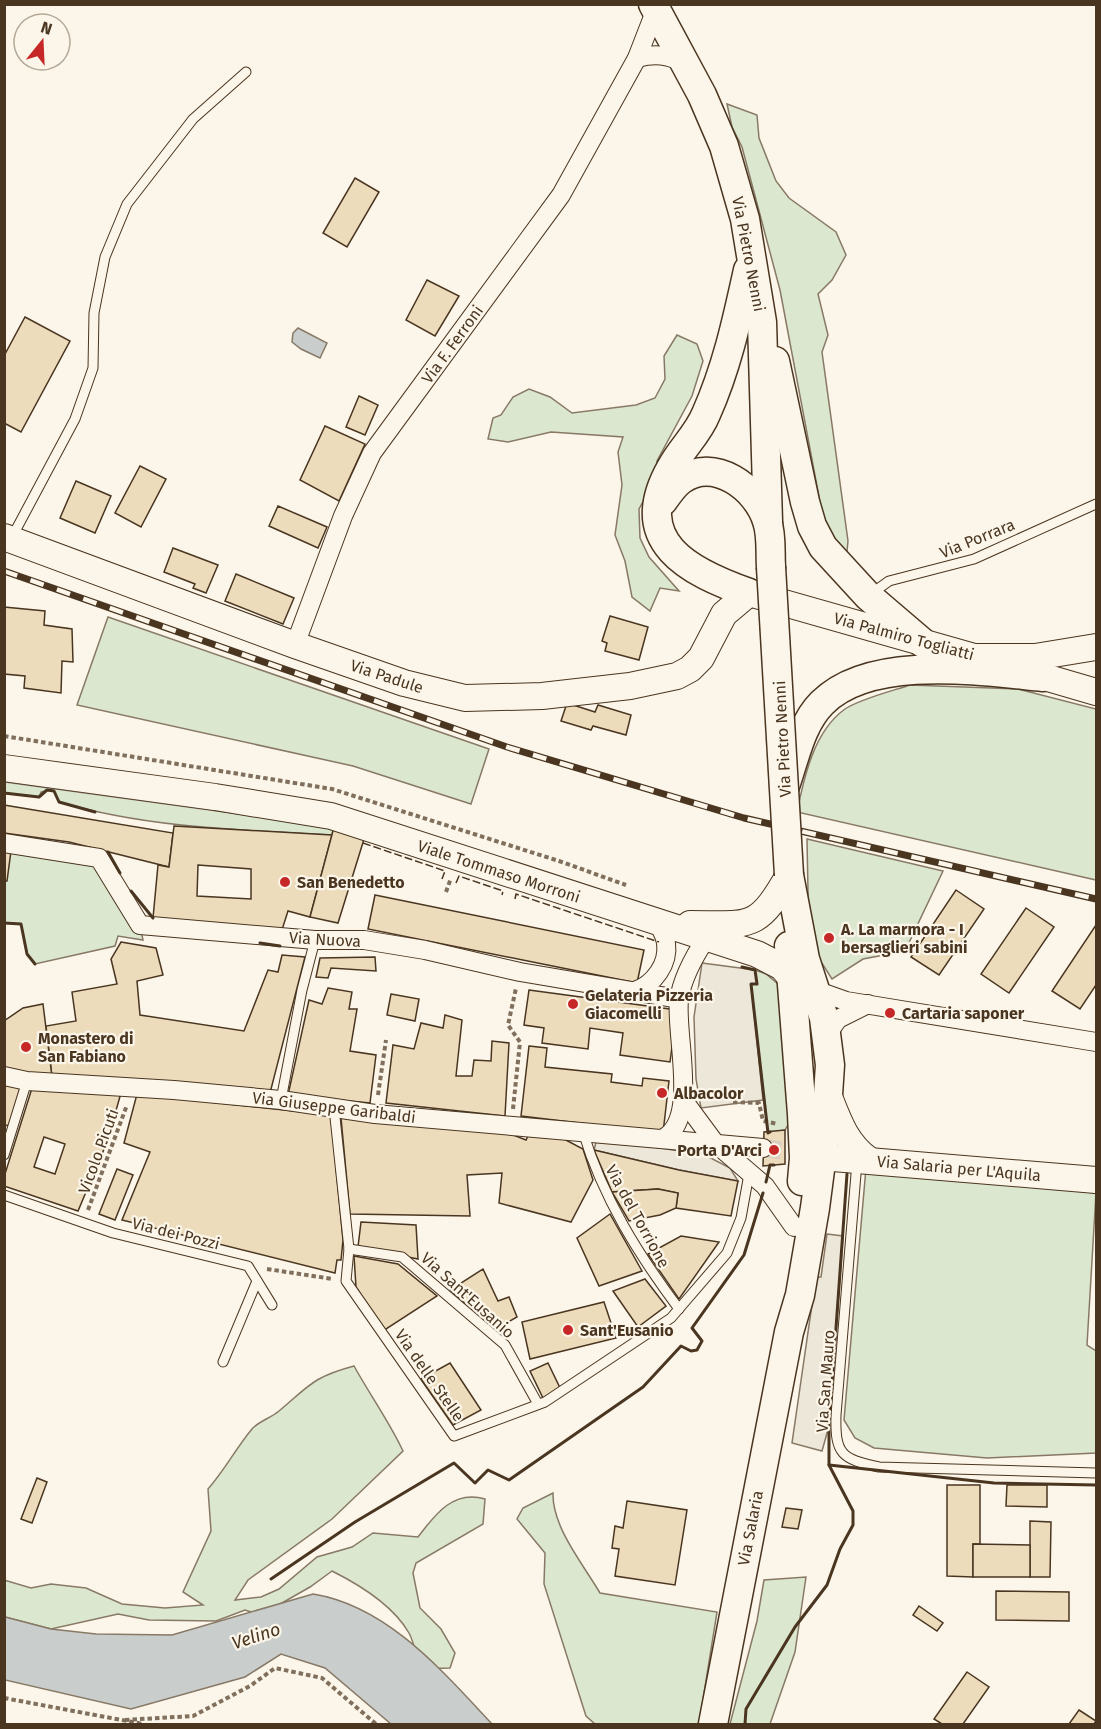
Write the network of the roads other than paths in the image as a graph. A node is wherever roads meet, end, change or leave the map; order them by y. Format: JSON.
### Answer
{"nodes":[{"id":1,"x":654,"y":7,"type":"edge"},
{"id":2,"x":637,"y":58,"type":"junction"},
{"id":3,"x":685,"y":63,"type":"junction"},
{"id":4,"x":246,"y":72,"type":"dead end"},
{"id":5,"x":751,"y":254,"type":"junction"},
{"id":6,"x":762,"y":322,"type":"junction"},
{"id":7,"x":1096,"y":504,"type":"edge"},
{"id":8,"x":659,"y":507,"type":"junction"},
{"id":9,"x":768,"y":522,"type":"junction"},
{"id":10,"x":7,"y":538,"type":"edge"},
{"id":11,"x":749,"y":593,"type":"junction"},
{"id":12,"x":868,"y":596,"type":"junction"},
{"id":13,"x":923,"y":643,"type":"junction"},
{"id":14,"x":295,"y":645,"type":"junction"},
{"id":15,"x":1096,"y":647,"type":"edge"},
{"id":16,"x":974,"y":657,"type":"junction"},
{"id":17,"x":1043,"y":676,"type":"junction"},
{"id":18,"x":1096,"y":692,"type":"edge"},
{"id":19,"x":4,"y":768,"type":"edge"},
{"id":20,"x":785,"y":786,"type":"junction"},
{"id":21,"x":4,"y":843,"type":"edge"},
{"id":22,"x":789,"y":875,"type":"junction"},
{"id":23,"x":662,"y":922,"type":"junction"},
{"id":24,"x":788,"y":930,"type":"junction"},
{"id":25,"x":707,"y":936,"type":"junction"},
{"id":26,"x":315,"y":940,"type":"junction"},
{"id":27,"x":762,"y":956,"type":"junction"},
{"id":28,"x":803,"y":984,"type":"junction"},
{"id":29,"x":635,"y":991,"type":"junction"},
{"id":30,"x":679,"y":999,"type":"junction"},
{"id":31,"x":870,"y":1003,"type":"junction"},
{"id":32,"x":825,"y":1027,"type":"junction"},
{"id":33,"x":1096,"y":1042,"type":"edge"},
{"id":34,"x":4,"y":1076,"type":"edge"},
{"id":35,"x":27,"y":1081,"type":"junction"},
{"id":36,"x":828,"y":1094,"type":"junction"},
{"id":37,"x":281,"y":1100,"type":"junction"},
{"id":38,"x":684,"y":1101,"type":"junction"},
{"id":39,"x":334,"y":1108,"type":"junction"},
{"id":40,"x":583,"y":1131,"type":"junction"},
{"id":41,"x":664,"y":1138,"type":"junction"},
{"id":42,"x":715,"y":1143,"type":"junction"},
{"id":43,"x":763,"y":1148,"type":"tunnel mouth"},
{"id":44,"x":4,"y":1155,"type":"edge"},
{"id":45,"x":863,"y":1160,"type":"junction"},
{"id":46,"x":803,"y":1161,"type":"junction"},
{"id":47,"x":749,"y":1174,"type":"junction"},
{"id":48,"x":1096,"y":1180,"type":"edge"},
{"id":49,"x":4,"y":1195,"type":"edge"},
{"id":50,"x":794,"y":1227,"type":"junction"},
{"id":51,"x":349,"y":1249,"type":"junction"},
{"id":52,"x":257,"y":1281,"type":"junction"},
{"id":53,"x":272,"y":1305,"type":"dead end"},
{"id":54,"x":679,"y":1309,"type":"junction"},
{"id":55,"x":789,"y":1332,"type":"junction"},
{"id":56,"x":223,"y":1362,"type":"dead end"},
{"id":57,"x":538,"y":1404,"type":"junction"},
{"id":58,"x":1096,"y":1473,"type":"edge"},
{"id":59,"x":713,"y":1725,"type":"edge"}],
"edges":[{"from":1,"to":2,"type":"street","name":"Via F. Ferroni"},
{"from":1,"to":3,"type":"main road","name":"Via Pietro Nenni"},
{"from":2,"to":3,"type":"street"},
{"from":2,"to":14,"type":"street","name":"Via F. Ferroni"},
{"from":3,"to":5,"type":"main road","name":"Via Pietro Nenni"},
{"from":4,"to":10,"type":"lane"},
{"from":5,"to":6,"type":"main road","name":"Via Pietro Nenni"},
{"from":5,"to":8,"type":"main road"},
{"from":6,"to":9,"type":"main road","name":"Via Pietro Nenni"},
{"from":6,"to":12,"type":"main road"},
{"from":7,"to":12,"type":"lane","name":"Via Porrara"},
{"from":8,"to":9,"type":"main road"},
{"from":8,"to":11,"type":"main road"},
{"from":9,"to":20,"type":"main road","name":"Via Pietro Nenni","bridge":true},
{"from":10,"to":14,"type":"street","name":"Via Padule"},
{"from":11,"to":13,"type":"street","name":"Via Palmiro Togliatti"},
{"from":11,"to":14,"type":"street","name":"Via Padule"},
{"from":12,"to":13,"type":"main road"},
{"from":13,"to":16,"type":"street","name":"Via Palmiro Togliatti"},
{"from":15,"to":16,"type":"street","name":"Via Palmiro Togliatti"},
{"from":16,"to":17,"type":"street"},
{"from":17,"to":18,"type":"street"},
{"from":17,"to":20,"type":"main road"},
{"from":19,"to":23,"type":"street","name":"Viale Tommaso Morroni"},
{"from":20,"to":22,"type":"main road","name":"Via Pietro Nenni","bridge":true},
{"from":21,"to":26,"type":"street","name":"Via Nuova"},
{"from":22,"to":23,"type":"street"},
{"from":22,"to":24,"type":"main road"},
{"from":22,"to":28,"type":"main road"},
{"from":23,"to":25,"type":"street","name":"Viale Tommaso Morroni"},
{"from":23,"to":29,"type":"street"},
{"from":24,"to":27,"type":"street"},
{"from":24,"to":28,"type":"main road"},
{"from":25,"to":27,"type":"street","name":"Viale Tommaso Morroni"},
{"from":25,"to":30,"type":"street"},
{"from":26,"to":29,"type":"street","name":"Via Nuova"},
{"from":26,"to":37,"type":"lane"},
{"from":27,"to":28,"type":"street","name":"Viale Tommaso Morroni"},
{"from":28,"to":31,"type":"street"},
{"from":28,"to":32,"type":"main road"},
{"from":28,"to":46,"type":"main road"},
{"from":29,"to":30,"type":"street","name":"Via Nuova"},
{"from":30,"to":38,"type":"street"},
{"from":31,"to":32,"type":"street"},
{"from":31,"to":33,"type":"street"},
{"from":32,"to":36,"type":"main road"},
{"from":34,"to":35,"type":"street","name":"Via Giuseppe Garibaldi"},
{"from":35,"to":37,"type":"street","name":"Via Giuseppe Garibaldi"},
{"from":35,"to":44,"type":"lane"},
{"from":36,"to":45,"type":"street"},
{"from":36,"to":46,"type":"main road"},
{"from":37,"to":39,"type":"street","name":"Via Giuseppe Garibaldi"},
{"from":38,"to":41,"type":"street"},
{"from":38,"to":42,"type":"street"},
{"from":39,"to":40,"type":"street","name":"Via Giuseppe Garibaldi"},
{"from":39,"to":51,"type":"lane"},
{"from":40,"to":41,"type":"street","name":"Via Giuseppe Garibaldi"},
{"from":40,"to":54,"type":"lane","name":"Via del Torrione"},
{"from":41,"to":42,"type":"street","name":"Via Giuseppe Garibaldi"},
{"from":42,"to":43,"type":"street","name":"Via Giuseppe Garibaldi"},
{"from":42,"to":47,"type":"street"},
{"from":45,"to":46,"type":"street","name":"Via Salaria per L'Aquila"},
{"from":45,"to":48,"type":"street","name":"Via Salaria per L'Aquila"},
{"from":45,"to":58,"type":"lane","name":"Via San Mauro"},
{"from":46,"to":50,"type":"main road","name":"Via Salaria"},
{"from":46,"to":55,"type":"main road","name":"Via Salaria"},
{"from":47,"to":50,"type":"street"},
{"from":47,"to":54,"type":"lane","name":"Via delle Stelle"},
{"from":49,"to":52,"type":"lane","name":"Via dei Pozzi"},
{"from":50,"to":55,"type":"main road","name":"Via Salaria"},
{"from":51,"to":57,"type":"lane","name":"Via Sant'Eusanio"},
{"from":51,"to":57,"type":"lane","name":"Via delle Stelle"},
{"from":52,"to":53,"type":"lane"},
{"from":52,"to":56,"type":"lane"},
{"from":54,"to":57,"type":"lane","name":"Via delle Stelle"},
{"from":55,"to":59,"type":"main road","name":"Via Salaria"}]}
